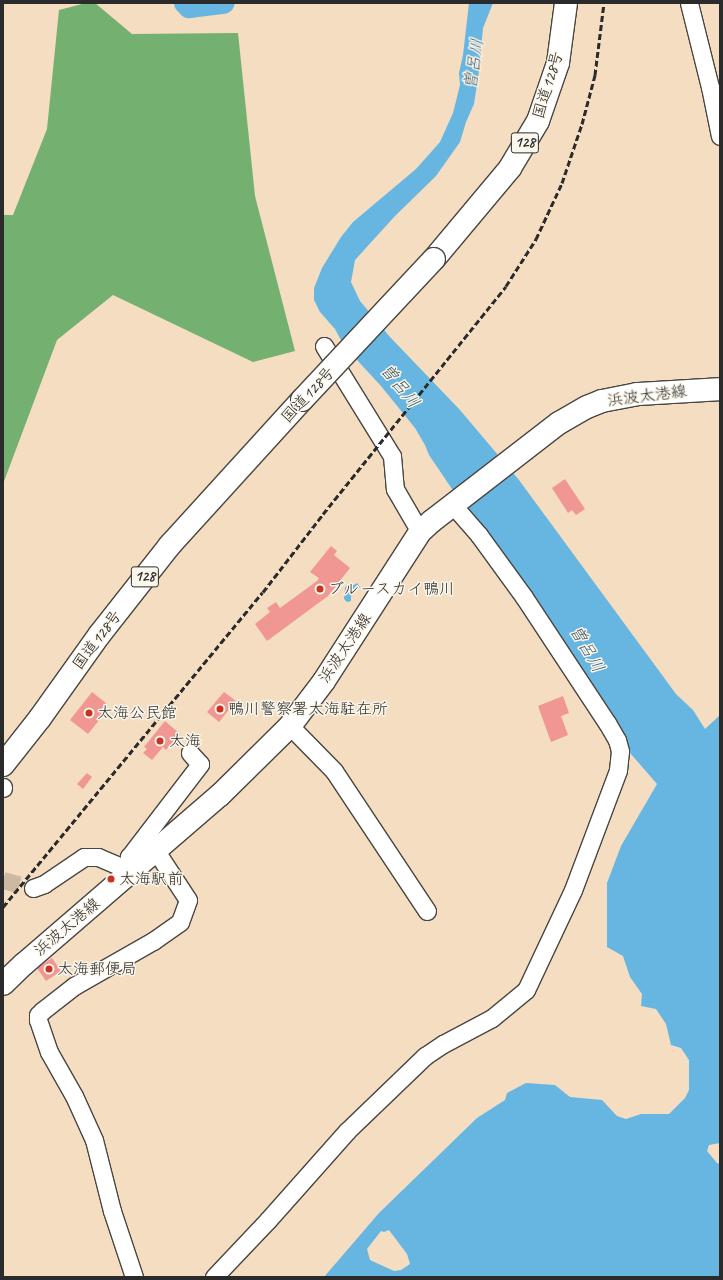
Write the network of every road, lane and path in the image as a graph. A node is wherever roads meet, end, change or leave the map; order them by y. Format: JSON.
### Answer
{"nodes":[{"id":1,"x":566,"y":3,"type":"edge"},
{"id":2,"x":689,"y":3,"type":"edge"},
{"id":3,"x":720,"y":136,"type":"edge"},
{"id":4,"x":324,"y":346,"type":"dead end"},
{"id":5,"x":720,"y":389,"type":"edge"},
{"id":6,"x":456,"y":503,"type":"junction"},
{"id":7,"x":420,"y":532,"type":"junction"},
{"id":8,"x":290,"y":726,"type":"junction"},
{"id":9,"x":190,"y":753,"type":"dead end"},
{"id":10,"x":3,"y":765,"type":"edge"},
{"id":11,"x":156,"y":851,"type":"junction"},
{"id":12,"x":132,"y":872,"type":"junction"},
{"id":13,"x":33,"y":888,"type":"tunnel mouth"},
{"id":14,"x":427,"y":911,"type":"dead end"},
{"id":15,"x":3,"y":984,"type":"edge"},
{"id":16,"x":134,"y":1277,"type":"edge"},
{"id":17,"x":214,"y":1277,"type":"edge"}],
"edges":[{"from":1,"to":10,"type":"main road","name":"国道128号","number":"128","bridge":true},
{"from":2,"to":3,"type":"street"},
{"from":4,"to":7,"type":"street"},
{"from":5,"to":6,"type":"main road","name":"浜波太港線"},
{"from":6,"to":7,"type":"main road","name":"浜波太港線"},
{"from":6,"to":17,"type":"street"},
{"from":7,"to":8,"type":"main road","name":"浜波太港線"},
{"from":8,"to":11,"type":"main road","name":"浜波太港線"},
{"from":8,"to":14,"type":"street"},
{"from":9,"to":12,"type":"street"},
{"from":11,"to":12,"type":"main road","name":"浜波太港線"},
{"from":11,"to":16,"type":"street"},
{"from":12,"to":13,"type":"street"},
{"from":12,"to":15,"type":"main road","name":"浜波太港線"}]}
